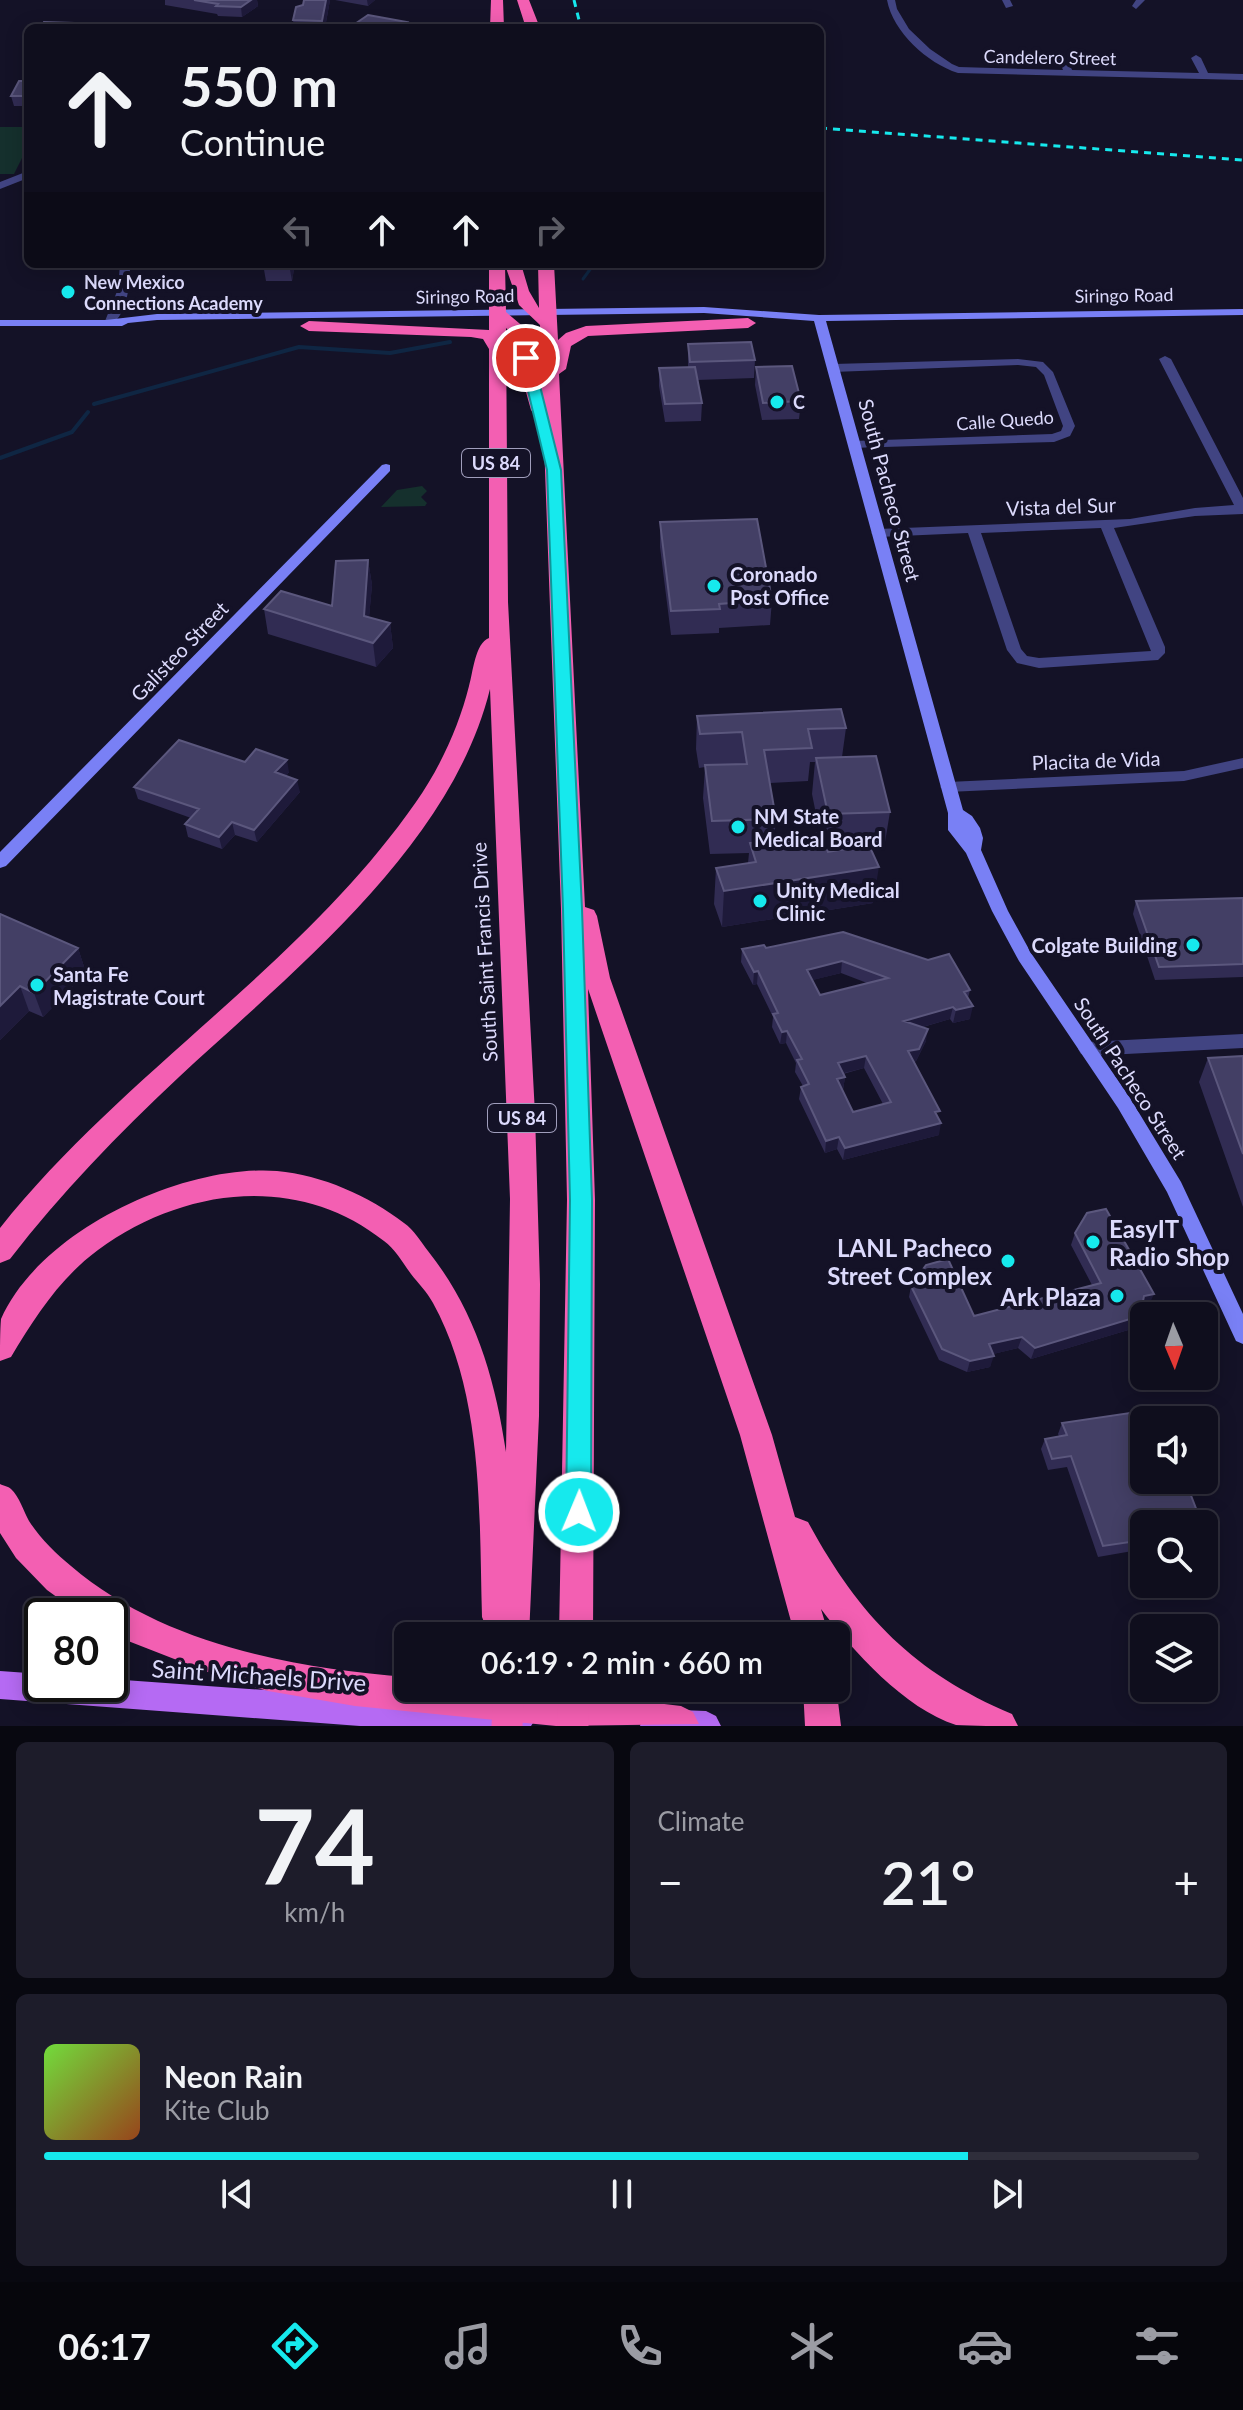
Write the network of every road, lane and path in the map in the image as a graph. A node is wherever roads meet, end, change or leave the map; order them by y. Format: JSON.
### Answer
{"nodes":[{"id":1,"x":497,"y":0,"type":"edge"},
{"id":2,"x":523,"y":0,"type":"edge"},
{"id":3,"x":536,"y":0,"type":"edge"},
{"id":4,"x":891,"y":0,"type":"edge"},
{"id":5,"x":497,"y":24,"type":"edge"},
{"id":6,"x":533,"y":24,"type":"edge"},
{"id":7,"x":535,"y":24,"type":"edge"},
{"id":8,"x":1063,"y":58,"type":"dead end"},
{"id":9,"x":1196,"y":58,"type":"dead end"},
{"id":10,"x":1069,"y":73,"type":"junction"},
{"id":11,"x":1205,"y":77,"type":"junction"},
{"id":12,"x":1243,"y":77,"type":"edge"},
{"id":13,"x":24,"y":176,"type":"edge"},
{"id":14,"x":0,"y":186,"type":"edge"},
{"id":15,"x":125,"y":268,"type":"edge"},
{"id":16,"x":497,"y":268,"type":"edge"},
{"id":17,"x":514,"y":268,"type":"edge"},
{"id":18,"x":546,"y":268,"type":"edge"},
{"id":19,"x":1241,"y":311,"type":"edge"},
{"id":20,"x":543,"y":316,"type":"junction"},
{"id":21,"x":819,"y":318,"type":"junction"},
{"id":22,"x":502,"y":320,"type":"junction"},
{"id":23,"x":111,"y":321,"type":"junction"},
{"id":24,"x":0,"y":323,"type":"edge"},
{"id":25,"x":748,"y":323,"type":"junction"},
{"id":26,"x":309,"y":326,"type":"junction"},
{"id":27,"x":497,"y":349,"type":"junction"},
{"id":28,"x":1165,"y":359,"type":"dead end"},
{"id":29,"x":833,"y":368,"type":"junction"},
{"id":30,"x":551,"y":407,"type":"junction"},
{"id":31,"x":854,"y":445,"type":"junction"},
{"id":32,"x":386,"y":468,"type":"dead end"},
{"id":33,"x":554,"y":470,"type":"junction"},
{"id":34,"x":1243,"y":509,"type":"edge"},
{"id":35,"x":1106,"y":524,"type":"junction"},
{"id":36,"x":973,"y":529,"type":"junction"},
{"id":37,"x":878,"y":533,"type":"junction"},
{"id":38,"x":498,"y":603,"type":"junction"},
{"id":39,"x":1243,"y":763,"type":"edge"},
{"id":40,"x":948,"y":787,"type":"junction"},
{"id":41,"x":569,"y":823,"type":"junction"},
{"id":42,"x":0,"y":862,"type":"edge"},
{"id":43,"x":1243,"y":1041,"type":"edge"},
{"id":44,"x":1087,"y":1049,"type":"junction"},
{"id":45,"x":0,"y":1250,"type":"edge"},
{"id":46,"x":1243,"y":1335,"type":"edge"},
{"id":47,"x":0,"y":1347,"type":"edge"},
{"id":48,"x":756,"y":1435,"type":"junction"},
{"id":49,"x":0,"y":1500,"type":"edge"},
{"id":50,"x":505,"y":1622,"type":"edge"},
{"id":51,"x":507,"y":1622,"type":"edge"},
{"id":52,"x":576,"y":1622,"type":"edge"},
{"id":53,"x":808,"y":1622,"type":"edge"},
{"id":54,"x":0,"y":1685,"type":"edge"},
{"id":55,"x":503,"y":1702,"type":"edge"},
{"id":56,"x":508,"y":1702,"type":"edge"},
{"id":57,"x":574,"y":1702,"type":"edge"},
{"id":58,"x":821,"y":1702,"type":"edge"},
{"id":59,"x":693,"y":1725,"type":"edge"},
{"id":60,"x":506,"y":1726,"type":"edge"},
{"id":61,"x":573,"y":1726,"type":"edge"},
{"id":62,"x":823,"y":1726,"type":"edge"},
{"id":63,"x":1000,"y":1726,"type":"edge"}],
"edges":[{"from":1,"to":5,"type":"highway"},
{"from":2,"to":6,"type":"highway"},
{"from":3,"to":7,"type":"highway"},
{"from":4,"to":10,"type":"street","name":"Candelero Street"},
{"from":8,"to":10,"type":"street"},
{"from":9,"to":11,"type":"street"},
{"from":10,"to":11,"type":"street","name":"Candelero Street"},
{"from":11,"to":12,"type":"street","name":"Candelero Street"},
{"from":13,"to":14,"type":"street"},
{"from":15,"to":23,"type":"street"},
{"from":16,"to":22,"type":"highway","name":"South Saint Francis Drive","number":"US 84"},
{"from":17,"to":20,"type":"highway"},
{"from":18,"to":20,"type":"highway","number":"US 84"},
{"from":19,"to":21,"type":"street","name":"Siringo Road"},
{"from":20,"to":21,"type":"street","name":"Siringo Road"},
{"from":20,"to":22,"type":"street","name":"Siringo Road"},
{"from":20,"to":22,"type":"street","name":"Siringo Road"},
{"from":20,"to":25,"type":"street","name":"Siringo Road"},
{"from":20,"to":30,"type":"highway","number":"US 84"},
{"from":21,"to":25,"type":"street","name":"Siringo Road"},
{"from":21,"to":29,"type":"street","name":"South Pacheco Street"},
{"from":22,"to":23,"type":"street","name":"Siringo Road"},
{"from":22,"to":26,"type":"street","name":"Siringo Road"},
{"from":22,"to":27,"type":"highway","name":"South Saint Francis Drive","number":"US 84"},
{"from":22,"to":33,"type":"highway"},
{"from":23,"to":24,"type":"street","name":"Siringo Road"},
{"from":23,"to":26,"type":"street","name":"Siringo Road"},
{"from":25,"to":30,"type":"highway"},
{"from":26,"to":27,"type":"highway"},
{"from":27,"to":38,"type":"highway","name":"South Saint Francis Drive","number":"US 84"},
{"from":28,"to":34,"type":"street"},
{"from":29,"to":31,"type":"street","name":"South Pacheco Street"},
{"from":29,"to":31,"type":"street","name":"Calle Quedo"},
{"from":30,"to":33,"type":"highway","number":"US 84"},
{"from":31,"to":37,"type":"street","name":"South Pacheco Street"},
{"from":32,"to":42,"type":"street","name":"Galisteo Street"},
{"from":33,"to":41,"type":"highway","number":"US 84"},
{"from":34,"to":35,"type":"street","name":"Vista del Sur"},
{"from":35,"to":36,"type":"street","name":"Vista del Sur"},
{"from":35,"to":36,"type":"street"},
{"from":36,"to":37,"type":"street","name":"Vista del Sur"},
{"from":37,"to":40,"type":"street","name":"South Pacheco Street"},
{"from":38,"to":45,"type":"highway"},
{"from":38,"to":51,"type":"highway","name":"South Saint Francis Drive","number":"US 84"},
{"from":39,"to":40,"type":"street","name":"Placita de Vida"},
{"from":40,"to":44,"type":"street","name":"South Pacheco Street"},
{"from":41,"to":48,"type":"highway"},
{"from":41,"to":52,"type":"highway","number":"US 84"},
{"from":43,"to":44,"type":"street"},
{"from":44,"to":46,"type":"street","name":"South Pacheco Street"},
{"from":47,"to":50,"type":"highway"},
{"from":48,"to":53,"type":"highway"},
{"from":48,"to":63,"type":"highway"},
{"from":49,"to":59,"type":"highway"},
{"from":54,"to":59,"type":"main road","name":"Saint Michaels Drive"},
{"from":55,"to":60,"type":"highway","bridge":true},
{"from":56,"to":60,"type":"highway","bridge":true},
{"from":57,"to":61,"type":"highway","bridge":true},
{"from":58,"to":62,"type":"highway"}]}
